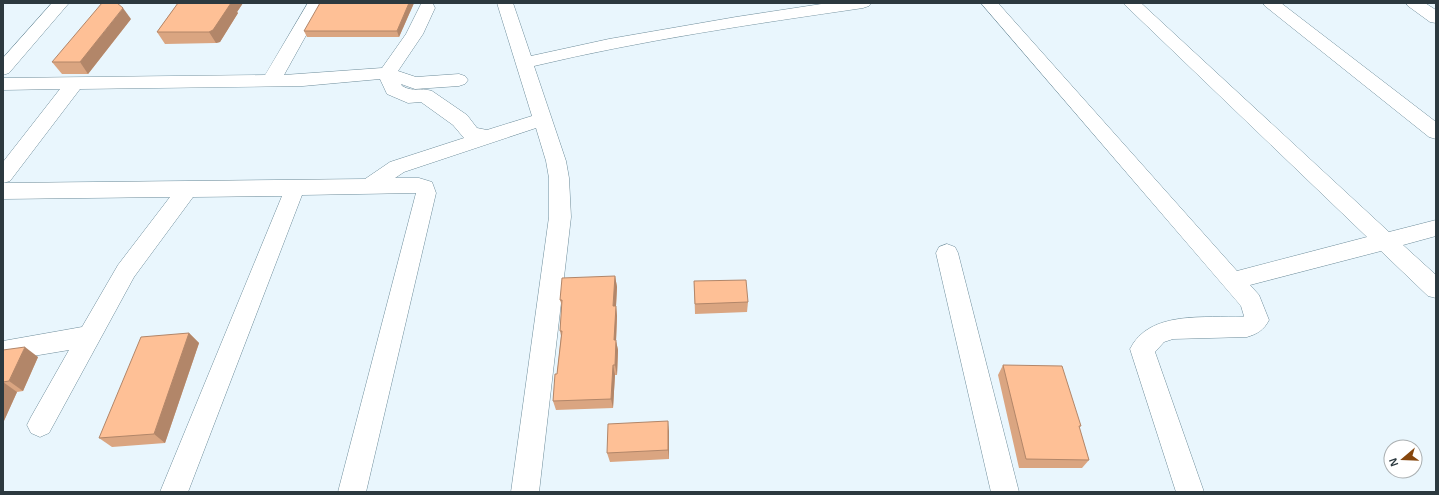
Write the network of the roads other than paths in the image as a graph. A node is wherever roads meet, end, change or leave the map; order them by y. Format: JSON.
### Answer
{"nodes":[{"id":1,"x":62,"y":3,"type":"edge"},
{"id":2,"x":316,"y":3,"type":"edge"},
{"id":3,"x":505,"y":3,"type":"edge"},
{"id":4,"x":989,"y":3,"type":"edge"},
{"id":5,"x":1131,"y":3,"type":"edge"},
{"id":6,"x":1271,"y":3,"type":"edge"},
{"id":7,"x":1414,"y":3,"type":"edge"},
{"id":8,"x":854,"y":4,"type":"edge"},
{"id":9,"x":427,"y":8,"type":"dead end"},
{"id":10,"x":1436,"y":18,"type":"edge"},
{"id":11,"x":525,"y":63,"type":"junction"},
{"id":12,"x":3,"y":69,"type":"edge"},
{"id":13,"x":387,"y":73,"type":"junction"},
{"id":14,"x":460,"y":80,"type":"dead end"},
{"id":15,"x":271,"y":82,"type":"junction"},
{"id":16,"x":3,"y":84,"type":"edge"},
{"id":17,"x":74,"y":84,"type":"junction"},
{"id":18,"x":543,"y":119,"type":"junction"},
{"id":19,"x":1436,"y":132,"type":"edge"},
{"id":20,"x":487,"y":137,"type":"junction"},
{"id":21,"x":3,"y":176,"type":"edge"},
{"id":22,"x":369,"y":186,"type":"junction"},
{"id":23,"x":295,"y":188,"type":"junction"},
{"id":24,"x":186,"y":189,"type":"junction"},
{"id":25,"x":3,"y":191,"type":"edge"},
{"id":26,"x":1436,"y":228,"type":"edge"},
{"id":27,"x":1386,"y":242,"type":"junction"},
{"id":28,"x":947,"y":253,"type":"dead end"},
{"id":29,"x":1232,"y":281,"type":"junction"},
{"id":30,"x":1436,"y":289,"type":"edge"},
{"id":31,"x":89,"y":336,"type":"junction"},
{"id":32,"x":3,"y":351,"type":"edge"},
{"id":33,"x":40,"y":424,"type":"dead end"},
{"id":34,"x":174,"y":492,"type":"edge"},
{"id":35,"x":352,"y":492,"type":"edge"},
{"id":36,"x":525,"y":492,"type":"edge"},
{"id":37,"x":1005,"y":492,"type":"edge"},
{"id":38,"x":1190,"y":492,"type":"edge"}],
"edges":[{"from":1,"to":12,"type":"street"},
{"from":2,"to":15,"type":"street"},
{"from":3,"to":11,"type":"street"},
{"from":4,"to":29,"type":"street"},
{"from":5,"to":27,"type":"street"},
{"from":6,"to":19,"type":"street"},
{"from":7,"to":10,"type":"street"},
{"from":8,"to":11,"type":"street"},
{"from":9,"to":13,"type":"street"},
{"from":11,"to":18,"type":"street"},
{"from":13,"to":14,"type":"street"},
{"from":13,"to":15,"type":"street"},
{"from":13,"to":20,"type":"street"},
{"from":15,"to":17,"type":"street"},
{"from":16,"to":17,"type":"street"},
{"from":17,"to":21,"type":"street"},
{"from":18,"to":20,"type":"street"},
{"from":18,"to":36,"type":"street"},
{"from":20,"to":22,"type":"street"},
{"from":22,"to":23,"type":"street"},
{"from":22,"to":35,"type":"street"},
{"from":23,"to":24,"type":"street"},
{"from":23,"to":34,"type":"street"},
{"from":24,"to":25,"type":"street"},
{"from":24,"to":31,"type":"street"},
{"from":26,"to":27,"type":"street"},
{"from":27,"to":29,"type":"street"},
{"from":27,"to":30,"type":"street"},
{"from":28,"to":37,"type":"street"},
{"from":29,"to":38,"type":"street"},
{"from":31,"to":32,"type":"street"},
{"from":31,"to":33,"type":"street"}]}
